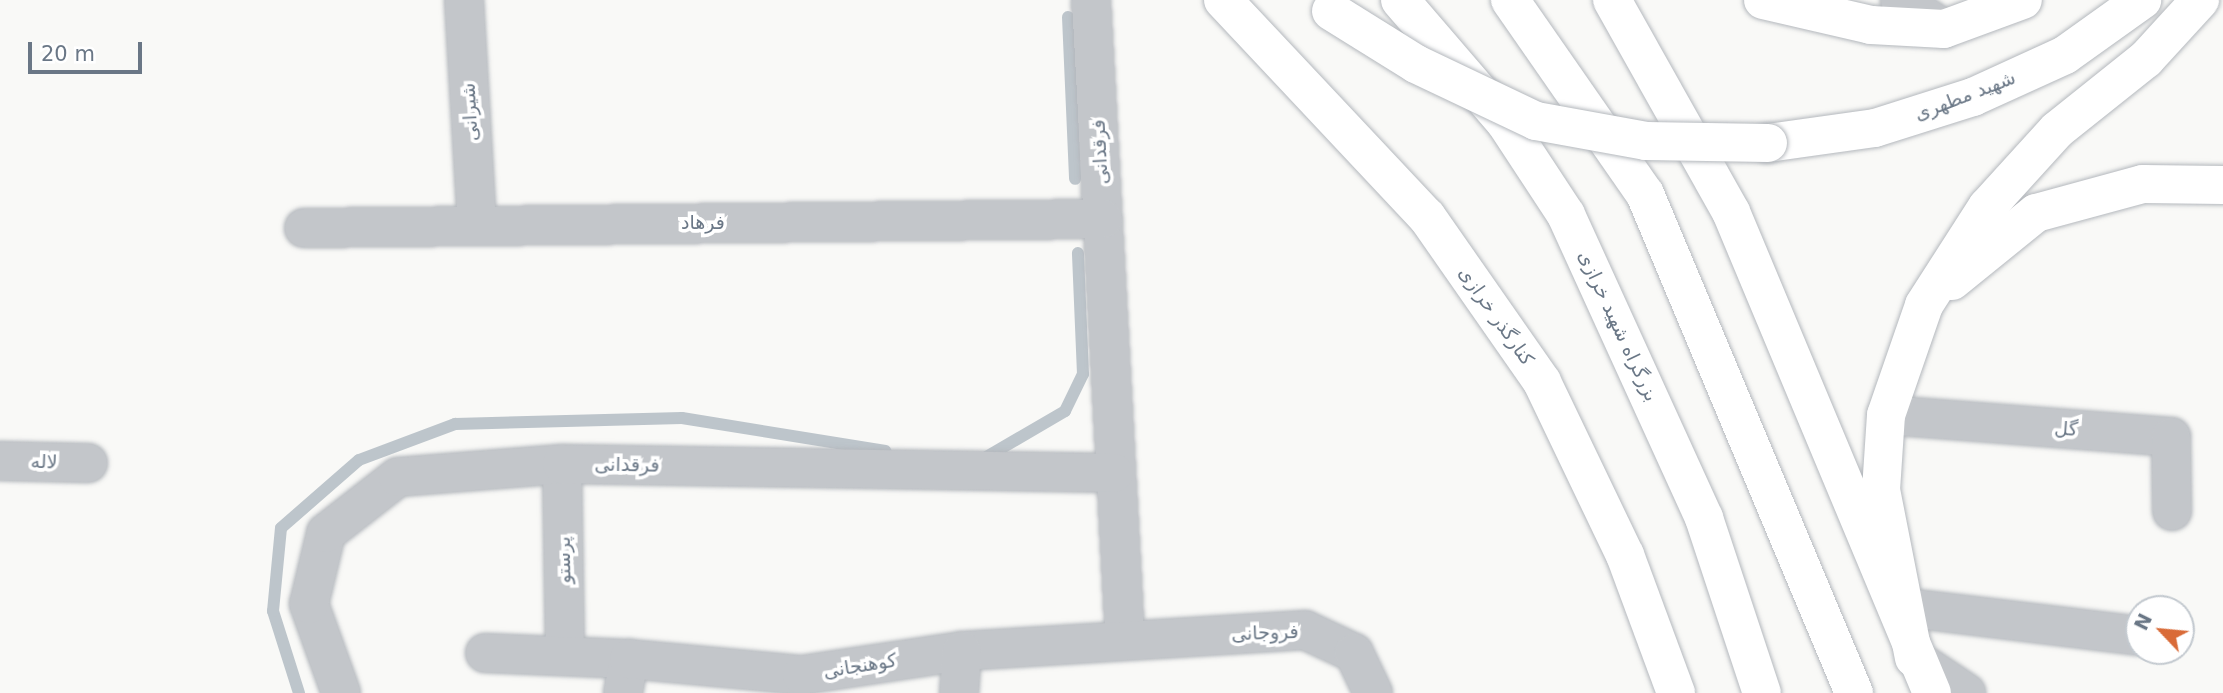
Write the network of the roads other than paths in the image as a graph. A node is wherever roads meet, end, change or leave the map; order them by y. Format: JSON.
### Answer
{"nodes":[{"id":1,"x":464,"y":0,"type":"edge"},
{"id":2,"x":1091,"y":0,"type":"edge"},
{"id":3,"x":1223,"y":0,"type":"edge"},
{"id":4,"x":1400,"y":0,"type":"edge"},
{"id":5,"x":1510,"y":0,"type":"edge"},
{"id":6,"x":1612,"y":0,"type":"edge"},
{"id":7,"x":1763,"y":0,"type":"edge"},
{"id":8,"x":1900,"y":0,"type":"edge"},
{"id":9,"x":2023,"y":0,"type":"edge"},
{"id":10,"x":2142,"y":0,"type":"edge"},
{"id":11,"x":2200,"y":0,"type":"edge"},
{"id":12,"x":1324,"y":6,"type":"edge"},
{"id":13,"x":1944,"y":29,"type":"junction"},
{"id":14,"x":2223,"y":185,"type":"edge"},
{"id":15,"x":1103,"y":219,"type":"junction"},
{"id":16,"x":477,"y":225,"type":"junction"},
{"id":17,"x":304,"y":228,"type":"dead end"},
{"id":18,"x":1924,"y":305,"type":"junction"},
{"id":19,"x":1886,"y":415,"type":"junction"},
{"id":20,"x":0,"y":461,"type":"edge"},
{"id":21,"x":88,"y":463,"type":"dead end"},
{"id":22,"x":562,"y":464,"type":"junction"},
{"id":23,"x":1114,"y":473,"type":"junction"},
{"id":24,"x":2172,"y":511,"type":"dead end"},
{"id":25,"x":1909,"y":608,"type":"junction"},
{"id":26,"x":2125,"y":634,"type":"edge"},
{"id":27,"x":1125,"y":639,"type":"junction"},
{"id":28,"x":962,"y":651,"type":"junction"},
{"id":29,"x":485,"y":653,"type":"dead end"},
{"id":30,"x":565,"y":655,"type":"junction"},
{"id":31,"x":1914,"y":658,"type":"junction"},
{"id":32,"x":626,"y":676,"type":"edge"},
{"id":33,"x":341,"y":693,"type":"edge"},
{"id":34,"x":959,"y":693,"type":"edge"},
{"id":35,"x":1373,"y":693,"type":"edge"},
{"id":36,"x":1675,"y":693,"type":"edge"},
{"id":37,"x":1762,"y":693,"type":"edge"},
{"id":38,"x":1854,"y":693,"type":"edge"},
{"id":39,"x":1932,"y":693,"type":"edge"},
{"id":40,"x":1966,"y":693,"type":"edge"}],
"edges":[{"from":1,"to":16,"type":"street","name":"شیرانی"},
{"from":2,"to":15,"type":"street","name":"فرقدانی"},
{"from":3,"to":36,"type":"main road","name":"کنارگذر خرازی"},
{"from":4,"to":37,"type":"main road","name":"بزرگراه شهید خرازی"},
{"from":5,"to":38,"type":"main road"},
{"from":6,"to":31,"type":"main road"},
{"from":7,"to":13,"type":"main road"},
{"from":8,"to":13,"type":"street"},
{"from":9,"to":13,"type":"main road"},
{"from":10,"to":12,"type":"main road","name":"شهید مطهری","bridge":true},
{"from":11,"to":18,"type":"main road"},
{"from":14,"to":18,"type":"main road"},
{"from":15,"to":16,"type":"street","name":"فرهاد"},
{"from":15,"to":23,"type":"street","name":"فرقدانی"},
{"from":16,"to":17,"type":"street","name":"فرهاد"},
{"from":18,"to":19,"type":"main road"},
{"from":19,"to":24,"type":"street","name":"گل"},
{"from":19,"to":25,"type":"main road"},
{"from":20,"to":21,"type":"street","name":"لاله"},
{"from":22,"to":23,"type":"street","name":"فرقدانی"},
{"from":22,"to":30,"type":"street","name":"پرستو"},
{"from":22,"to":33,"type":"street","name":"فرقدانی"},
{"from":23,"to":27,"type":"street","name":"فرقدانی"},
{"from":25,"to":26,"type":"street"},
{"from":25,"to":31,"type":"main road"},
{"from":27,"to":28,"type":"street","name":"کوهنجانی"},
{"from":27,"to":35,"type":"street","name":"فروجانی"},
{"from":28,"to":32,"type":"street","name":"کوهنجانی"},
{"from":28,"to":34,"type":"street"},
{"from":29,"to":30,"type":"street","name":"کوهنجانی"},
{"from":30,"to":32,"type":"street","name":"کوهنجانی"},
{"from":31,"to":39,"type":"main road"},
{"from":31,"to":40,"type":"street"}]}
